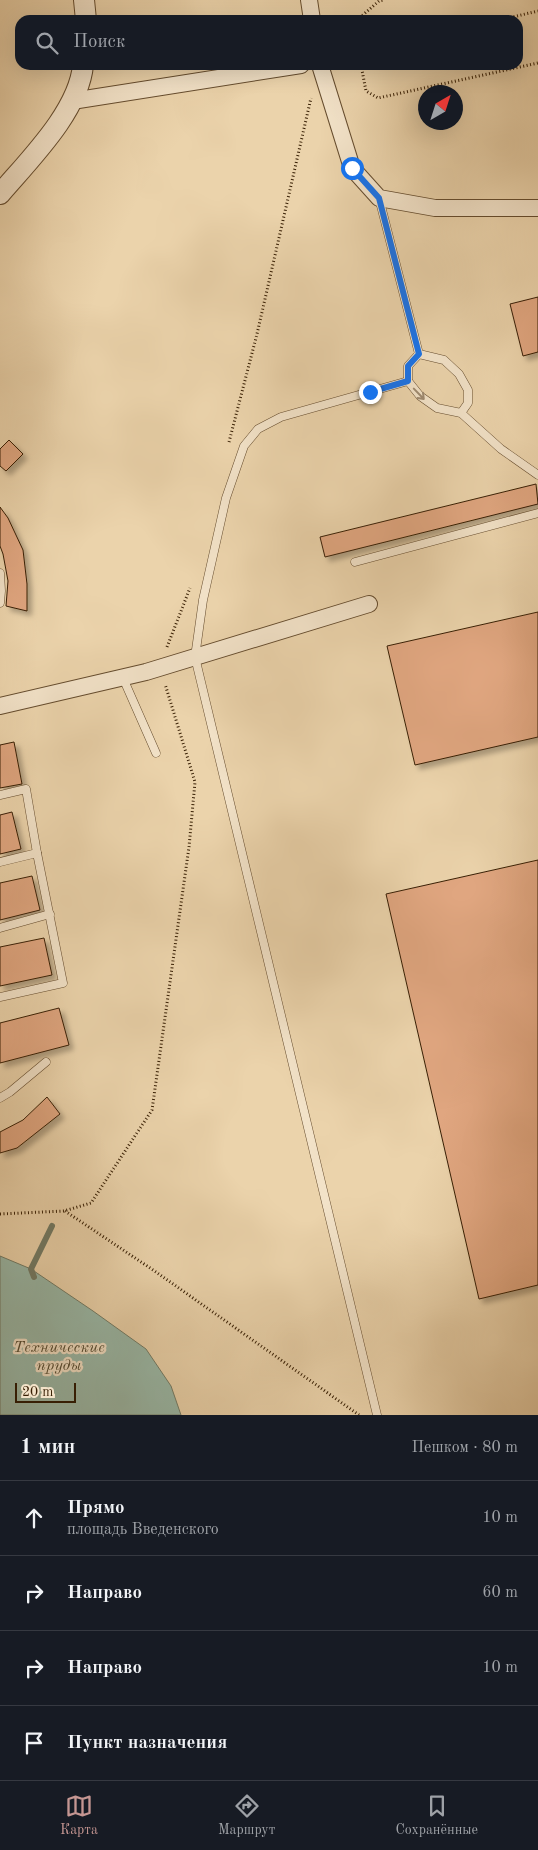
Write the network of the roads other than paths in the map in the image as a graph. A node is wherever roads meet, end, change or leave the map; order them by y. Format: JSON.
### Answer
{"nodes":[{"id":1,"x":84,"y":0,"type":"edge"},
{"id":2,"x":309,"y":0,"type":"edge"},
{"id":3,"x":86,"y":15,"type":"edge"},
{"id":4,"x":311,"y":15,"type":"edge"},
{"id":5,"x":82,"y":70,"type":"edge"},
{"id":6,"x":270,"y":70,"type":"edge"},
{"id":7,"x":322,"y":70,"type":"edge"},
{"id":8,"x":72,"y":102,"type":"junction"},
{"id":9,"x":0,"y":194,"type":"edge"},
{"id":10,"x":379,"y":198,"type":"junction"},
{"id":11,"x":538,"y":208,"type":"edge"},
{"id":12,"x":419,"y":354,"type":"junction"},
{"id":13,"x":408,"y":381,"type":"junction"},
{"id":14,"x":461,"y":413,"type":"junction"},
{"id":15,"x":538,"y":475,"type":"edge"},
{"id":16,"x":538,"y":513,"type":"edge"},
{"id":17,"x":355,"y":562,"type":"dead end"},
{"id":18,"x":0,"y":573,"type":"edge"},
{"id":19,"x":0,"y":603,"type":"edge"},
{"id":20,"x":369,"y":604,"type":"dead end"},
{"id":21,"x":195,"y":657,"type":"junction"},
{"id":22,"x":123,"y":678,"type":"junction"},
{"id":23,"x":0,"y":706,"type":"edge"},
{"id":24,"x":156,"y":753,"type":"dead end"},
{"id":25,"x":0,"y":795,"type":"edge"},
{"id":26,"x":37,"y":853,"type":"junction"},
{"id":27,"x":0,"y":862,"type":"edge"},
{"id":28,"x":50,"y":914,"type":"junction"},
{"id":29,"x":0,"y":928,"type":"edge"},
{"id":30,"x":0,"y":997,"type":"edge"},
{"id":31,"x":46,"y":1062,"type":"dead end"},
{"id":32,"x":0,"y":1098,"type":"edge"},
{"id":33,"x":377,"y":1415,"type":"edge"}],
"edges":[{"from":1,"to":3,"type":"street"},
{"from":2,"to":4,"type":"street"},
{"from":5,"to":8,"type":"street"},
{"from":6,"to":8,"type":"street"},
{"from":7,"to":10,"type":"street"},
{"from":8,"to":9,"type":"street"},
{"from":10,"to":11,"type":"street"},
{"from":10,"to":12,"type":"lane"},
{"from":12,"to":13,"type":"lane"},
{"from":12,"to":14,"type":"lane"},
{"from":13,"to":14,"type":"lane","one_way":true},
{"from":13,"to":21,"type":"lane"},
{"from":14,"to":15,"type":"lane"},
{"from":16,"to":17,"type":"lane"},
{"from":18,"to":19,"type":"lane"},
{"from":20,"to":21,"type":"street"},
{"from":21,"to":22,"type":"street"},
{"from":21,"to":33,"type":"lane"},
{"from":22,"to":23,"type":"street"},
{"from":22,"to":24,"type":"lane"},
{"from":25,"to":26,"type":"lane"},
{"from":26,"to":27,"type":"lane"},
{"from":26,"to":28,"type":"lane"},
{"from":28,"to":29,"type":"lane"},
{"from":28,"to":30,"type":"lane"},
{"from":31,"to":32,"type":"lane"}]}
